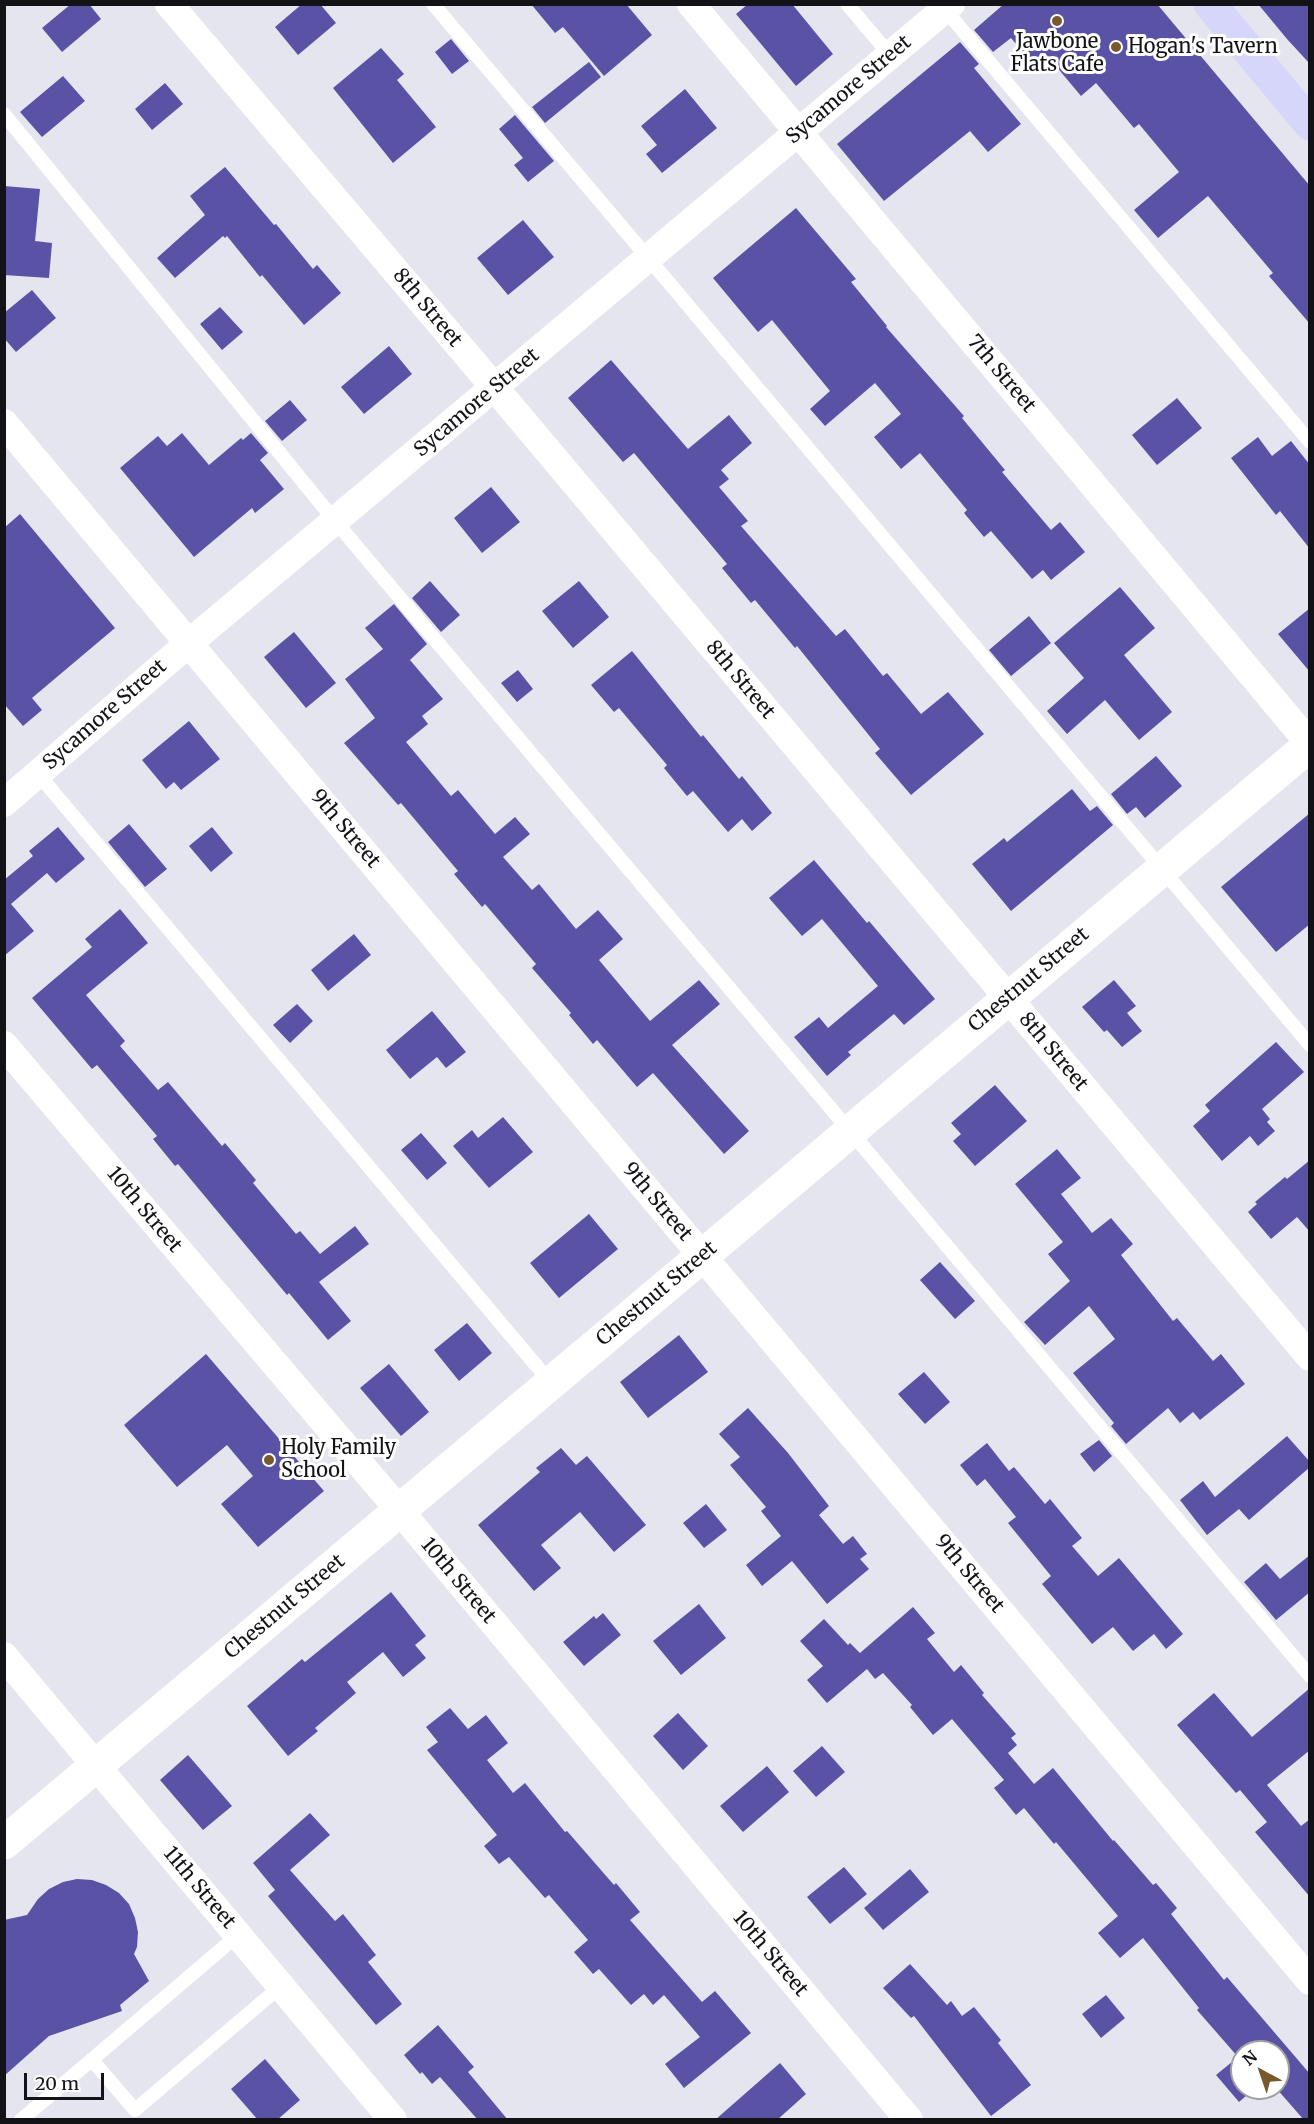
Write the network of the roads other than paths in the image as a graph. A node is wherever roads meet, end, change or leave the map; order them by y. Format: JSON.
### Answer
{"nodes":[{"id":1,"x":169,"y":4,"type":"edge"},
{"id":2,"x":433,"y":4,"type":"edge"},
{"id":3,"x":691,"y":4,"type":"edge"},
{"id":4,"x":847,"y":4,"type":"edge"},
{"id":5,"x":1210,"y":4,"type":"edge"},
{"id":6,"x":946,"y":6,"type":"edge"},
{"id":7,"x":891,"y":56,"type":"junction"},
{"id":8,"x":4,"y":114,"type":"edge"},
{"id":9,"x":1310,"y":124,"type":"edge"},
{"id":10,"x":799,"y":132,"type":"junction"},
{"id":11,"x":649,"y":259,"type":"junction"},
{"id":12,"x":495,"y":388,"type":"junction"},
{"id":13,"x":4,"y":423,"type":"edge"},
{"id":14,"x":1310,"y":442,"type":"edge"},
{"id":15,"x":335,"y":521,"type":"junction"},
{"id":16,"x":189,"y":642,"type":"junction"},
{"id":17,"x":1310,"y":744,"type":"edge"},
{"id":18,"x":38,"y":774,"type":"junction"},
{"id":19,"x":4,"y":802,"type":"edge"},
{"id":20,"x":1161,"y":869,"type":"junction"},
{"id":21,"x":1007,"y":998,"type":"junction"},
{"id":22,"x":4,"y":1045,"type":"edge"},
{"id":23,"x":1310,"y":1045,"type":"edge"},
{"id":24,"x":851,"y":1131,"type":"junction"},
{"id":25,"x":703,"y":1256,"type":"junction"},
{"id":26,"x":1310,"y":1357,"type":"edge"},
{"id":27,"x":551,"y":1383,"type":"junction"},
{"id":28,"x":400,"y":1511,"type":"junction"},
{"id":29,"x":4,"y":1656,"type":"edge"},
{"id":30,"x":1310,"y":1676,"type":"edge"},
{"id":31,"x":96,"y":1766,"type":"junction"},
{"id":32,"x":4,"y":1843,"type":"edge"},
{"id":33,"x":238,"y":1935,"type":"junction"},
{"id":34,"x":1310,"y":1981,"type":"edge"},
{"id":35,"x":281,"y":1986,"type":"junction"},
{"id":36,"x":92,"y":2060,"type":"junction"},
{"id":37,"x":21,"y":2120,"type":"edge"},
{"id":38,"x":393,"y":2120,"type":"edge"},
{"id":39,"x":909,"y":2120,"type":"edge"}],
"edges":[{"from":1,"to":12,"type":"street","name":"8th Street"},
{"from":2,"to":11,"type":"lane"},
{"from":3,"to":10,"type":"street","name":"7th Street"},
{"from":4,"to":7,"type":"lane"},
{"from":5,"to":9,"type":"main road"},
{"from":6,"to":7,"type":"street","name":"Sycamore Street"},
{"from":6,"to":14,"type":"lane"},
{"from":7,"to":10,"type":"street","name":"Sycamore Street"},
{"from":8,"to":15,"type":"lane"},
{"from":10,"to":11,"type":"street","name":"Sycamore Street"},
{"from":10,"to":17,"type":"street","name":"7th Street"},
{"from":11,"to":12,"type":"street","name":"Sycamore Street"},
{"from":11,"to":20,"type":"lane"},
{"from":12,"to":15,"type":"street","name":"Sycamore Street"},
{"from":12,"to":21,"type":"street","name":"8th Street"},
{"from":13,"to":16,"type":"street","name":"9th Street"},
{"from":15,"to":16,"type":"street","name":"Sycamore Street"},
{"from":15,"to":24,"type":"lane"},
{"from":16,"to":18,"type":"street","name":"Sycamore Street"},
{"from":16,"to":25,"type":"street","name":"9th Street"},
{"from":17,"to":20,"type":"street","name":"Chestnut Street"},
{"from":18,"to":19,"type":"street","name":"Sycamore Street"},
{"from":18,"to":27,"type":"lane"},
{"from":20,"to":21,"type":"street","name":"Chestnut Street"},
{"from":20,"to":23,"type":"lane"},
{"from":21,"to":24,"type":"street","name":"Chestnut Street"},
{"from":21,"to":26,"type":"street","name":"8th Street"},
{"from":22,"to":28,"type":"street","name":"10th Street"},
{"from":24,"to":25,"type":"street","name":"Chestnut Street"},
{"from":24,"to":30,"type":"lane"},
{"from":25,"to":27,"type":"street","name":"Chestnut Street"},
{"from":25,"to":34,"type":"street","name":"9th Street"},
{"from":27,"to":28,"type":"street","name":"Chestnut Street"},
{"from":28,"to":31,"type":"street","name":"Chestnut Street"},
{"from":28,"to":39,"type":"street","name":"10th Street"},
{"from":29,"to":31,"type":"street","name":"11th Street"},
{"from":31,"to":32,"type":"street","name":"Chestnut Street"},
{"from":31,"to":33,"type":"street","name":"11th Street"},
{"from":33,"to":35,"type":"street","name":"11th Street"},
{"from":33,"to":36,"type":"lane"},
{"from":35,"to":36,"type":"lane"},
{"from":35,"to":38,"type":"street","name":"11th Street"},
{"from":36,"to":37,"type":"lane"}]}
